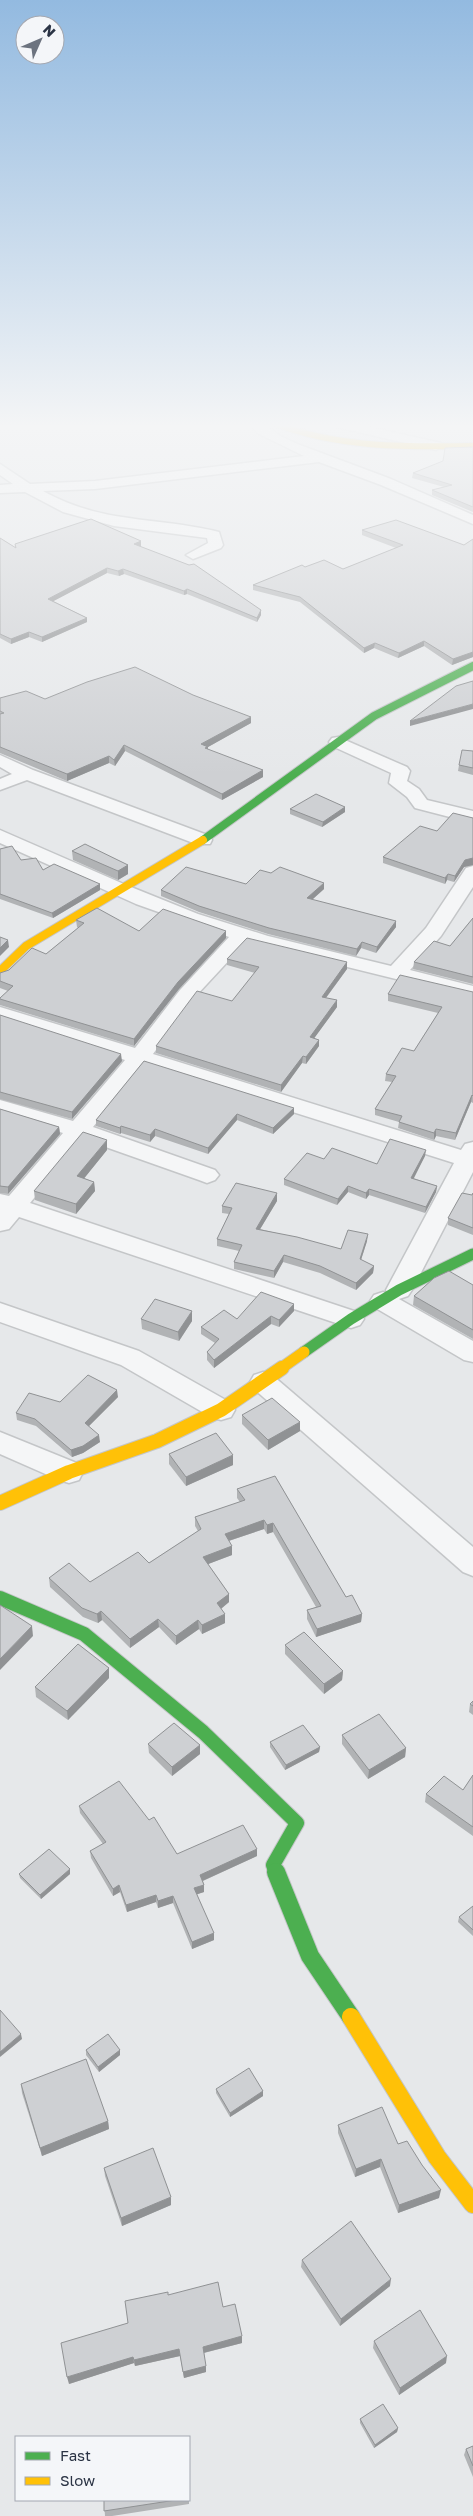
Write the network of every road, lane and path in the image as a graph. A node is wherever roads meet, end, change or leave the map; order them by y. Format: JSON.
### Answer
{"nodes":[{"id":1,"x":215,"y":540,"type":"edge"},
{"id":2,"x":193,"y":555,"type":"dead end"},
{"id":3,"x":473,"y":666,"type":"edge"},
{"id":4,"x":338,"y":742,"type":"junction"},
{"id":5,"x":0,"y":760,"type":"edge"},
{"id":6,"x":27,"y":774,"type":"junction"},
{"id":7,"x":0,"y":785,"type":"edge"},
{"id":8,"x":473,"y":817,"type":"edge"},
{"id":9,"x":0,"y":836,"type":"edge"},
{"id":10,"x":202,"y":840,"type":"junction"},
{"id":11,"x":473,"y":872,"type":"edge"},
{"id":12,"x":120,"y":890,"type":"junction"},
{"id":13,"x":243,"y":934,"type":"junction"},
{"id":14,"x":0,"y":971,"type":"edge"},
{"id":15,"x":397,"y":972,"type":"junction"},
{"id":16,"x":473,"y":992,"type":"edge"},
{"id":17,"x":0,"y":1013,"type":"edge"},
{"id":18,"x":140,"y":1056,"type":"junction"},
{"id":19,"x":0,"y":1107,"type":"edge"},
{"id":20,"x":77,"y":1129,"type":"junction"},
{"id":21,"x":470,"y":1154,"type":"edge"},
{"id":22,"x":207,"y":1175,"type":"dead end"},
{"id":23,"x":5,"y":1210,"type":"edge"},
{"id":24,"x":473,"y":1254,"type":"edge"},
{"id":25,"x":391,"y":1296,"type":"junction"},
{"id":26,"x":0,"y":1312,"type":"edge"},
{"id":27,"x":351,"y":1319,"type":"junction"},
{"id":28,"x":473,"y":1353,"type":"edge"},
{"id":29,"x":263,"y":1382,"type":"junction"},
{"id":30,"x":220,"y":1410,"type":"junction"},
{"id":31,"x":0,"y":1442,"type":"edge"},
{"id":32,"x":69,"y":1472,"type":"junction"},
{"id":33,"x":0,"y":1503,"type":"edge"},
{"id":34,"x":473,"y":1564,"type":"edge"},
{"id":35,"x":0,"y":1598,"type":"edge"},
{"id":36,"x":473,"y":2204,"type":"edge"}],
"edges":[{"from":1,"to":2,"type":"street"},
{"from":3,"to":4,"type":"street"},
{"from":4,"to":8,"type":"street"},
{"from":4,"to":10,"type":"street"},
{"from":5,"to":6,"type":"street"},
{"from":6,"to":7,"type":"street"},
{"from":6,"to":10,"type":"street"},
{"from":9,"to":12,"type":"street"},
{"from":10,"to":12,"type":"street"},
{"from":11,"to":15,"type":"street"},
{"from":12,"to":13,"type":"street"},
{"from":12,"to":14,"type":"street"},
{"from":13,"to":15,"type":"street"},
{"from":13,"to":18,"type":"street"},
{"from":15,"to":16,"type":"street"},
{"from":17,"to":18,"type":"street"},
{"from":18,"to":20,"type":"street"},
{"from":18,"to":21,"type":"street"},
{"from":19,"to":20,"type":"street"},
{"from":20,"to":22,"type":"street"},
{"from":20,"to":23,"type":"street"},
{"from":21,"to":25,"type":"street"},
{"from":23,"to":27,"type":"street"},
{"from":24,"to":25,"type":"street"},
{"from":25,"to":27,"type":"street"},
{"from":25,"to":28,"type":"street"},
{"from":26,"to":30,"type":"street"},
{"from":27,"to":29,"type":"street"},
{"from":29,"to":30,"type":"street"},
{"from":29,"to":34,"type":"street"},
{"from":30,"to":32,"type":"street"},
{"from":31,"to":32,"type":"street"},
{"from":32,"to":33,"type":"street"},
{"from":35,"to":36,"type":"street"}]}
